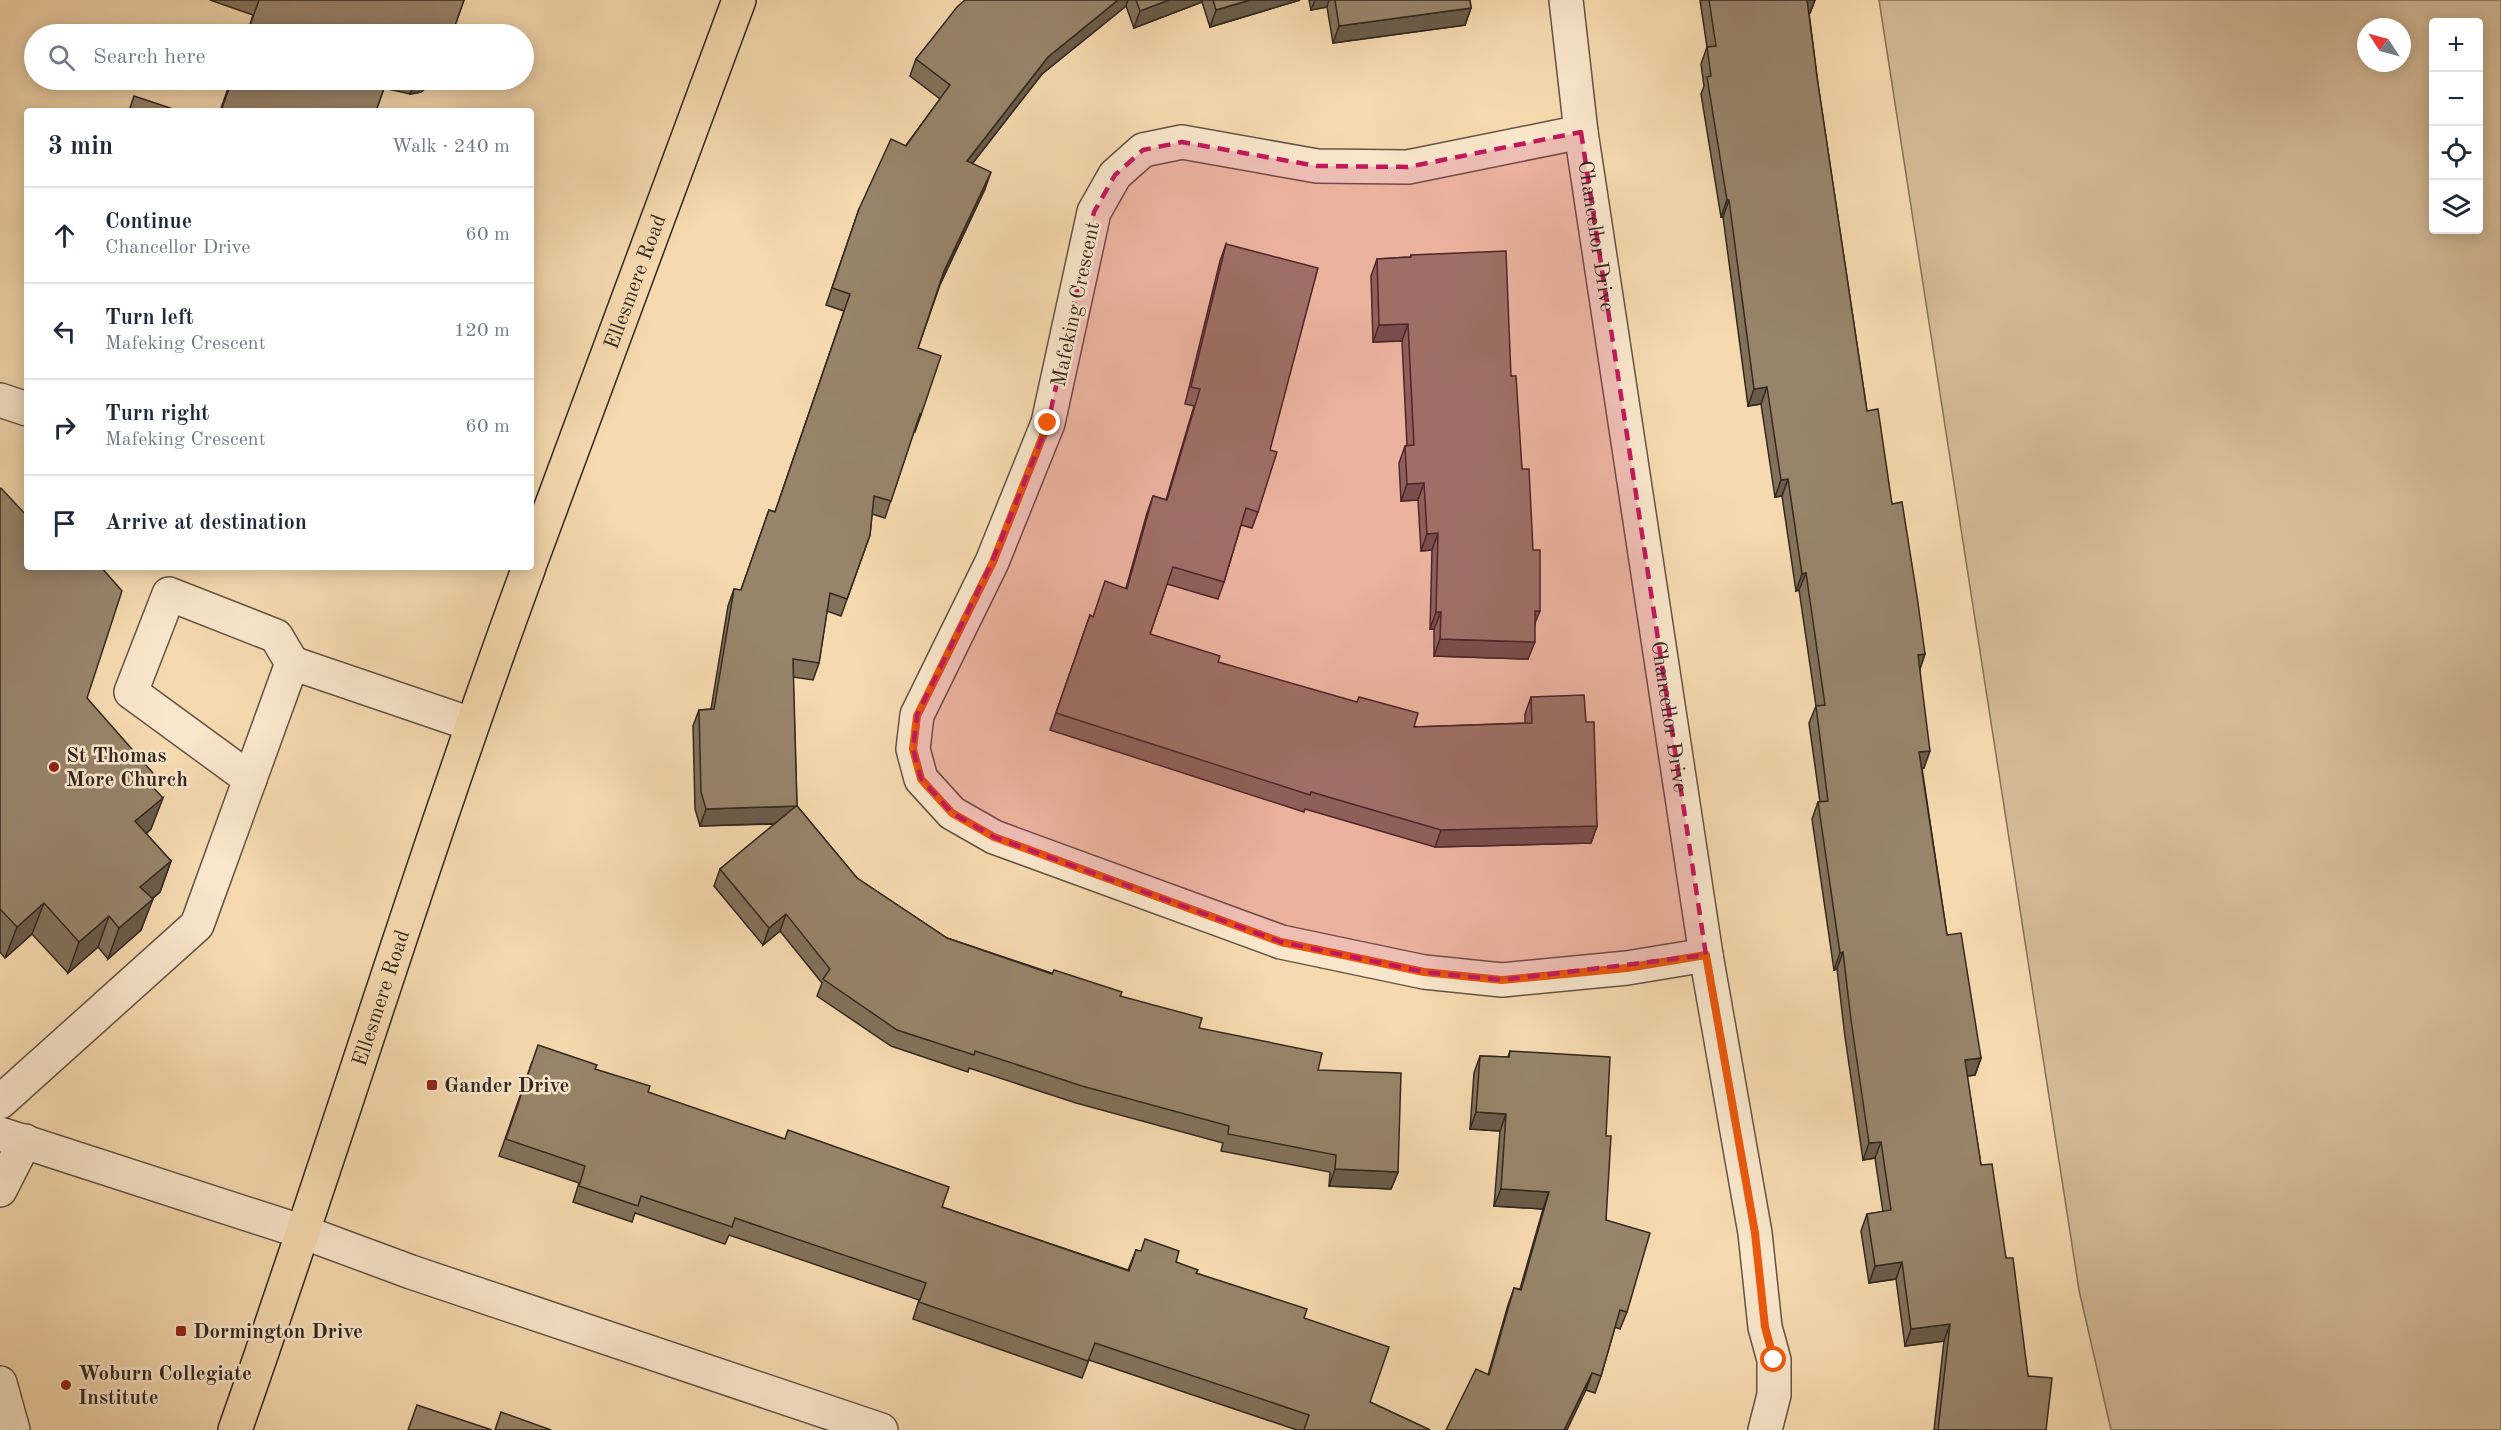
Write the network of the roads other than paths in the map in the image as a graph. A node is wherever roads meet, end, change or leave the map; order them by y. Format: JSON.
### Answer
{"nodes":[{"id":1,"x":738,"y":0,"type":"edge"},
{"id":2,"x":1566,"y":0,"type":"edge"},
{"id":3,"x":1581,"y":132,"type":"junction"},
{"id":4,"x":0,"y":400,"type":"edge"},
{"id":5,"x":24,"y":408,"type":"edge"},
{"id":6,"x":534,"y":547,"type":"edge"},
{"id":7,"x":526,"y":570,"type":"edge"},
{"id":8,"x":292,"y":663,"type":"junction"},
{"id":9,"x":471,"y":724,"type":"junction"},
{"id":10,"x":250,"y":779,"type":"junction"},
{"id":11,"x":1706,"y":955,"type":"junction"},
{"id":12,"x":0,"y":1102,"type":"edge"},
{"id":13,"x":13,"y":1137,"type":"edge"},
{"id":14,"x":0,"y":1190,"type":"edge"},
{"id":15,"x":303,"y":1232,"type":"junction"},
{"id":16,"x":0,"y":1383,"type":"edge"},
{"id":17,"x":13,"y":1430,"type":"edge"},
{"id":18,"x":235,"y":1430,"type":"edge"},
{"id":19,"x":881,"y":1430,"type":"edge"},
{"id":20,"x":1765,"y":1430,"type":"edge"}],
"edges":[{"from":1,"to":6,"type":"main road","name":"Ellesmere Road"},
{"from":2,"to":3,"type":"street","name":"Chancellor Drive"},
{"from":3,"to":11,"type":"street","name":"Chancellor Drive"},
{"from":3,"to":11,"type":"street","name":"Mafeking Crescent"},
{"from":4,"to":5,"type":"street"},
{"from":7,"to":9,"type":"main road","name":"Ellesmere Road"},
{"from":8,"to":9,"type":"street"},
{"from":8,"to":10,"type":"street"},
{"from":8,"to":10,"type":"street"},
{"from":9,"to":15,"type":"main road","name":"Ellesmere Road"},
{"from":10,"to":12,"type":"street"},
{"from":11,"to":20,"type":"street","name":"Chancellor Drive"},
{"from":13,"to":14,"type":"street"},
{"from":13,"to":15,"type":"street"},
{"from":15,"to":18,"type":"main road","name":"Ellesmere Road"},
{"from":15,"to":19,"type":"street"},
{"from":16,"to":17,"type":"street"}]}
